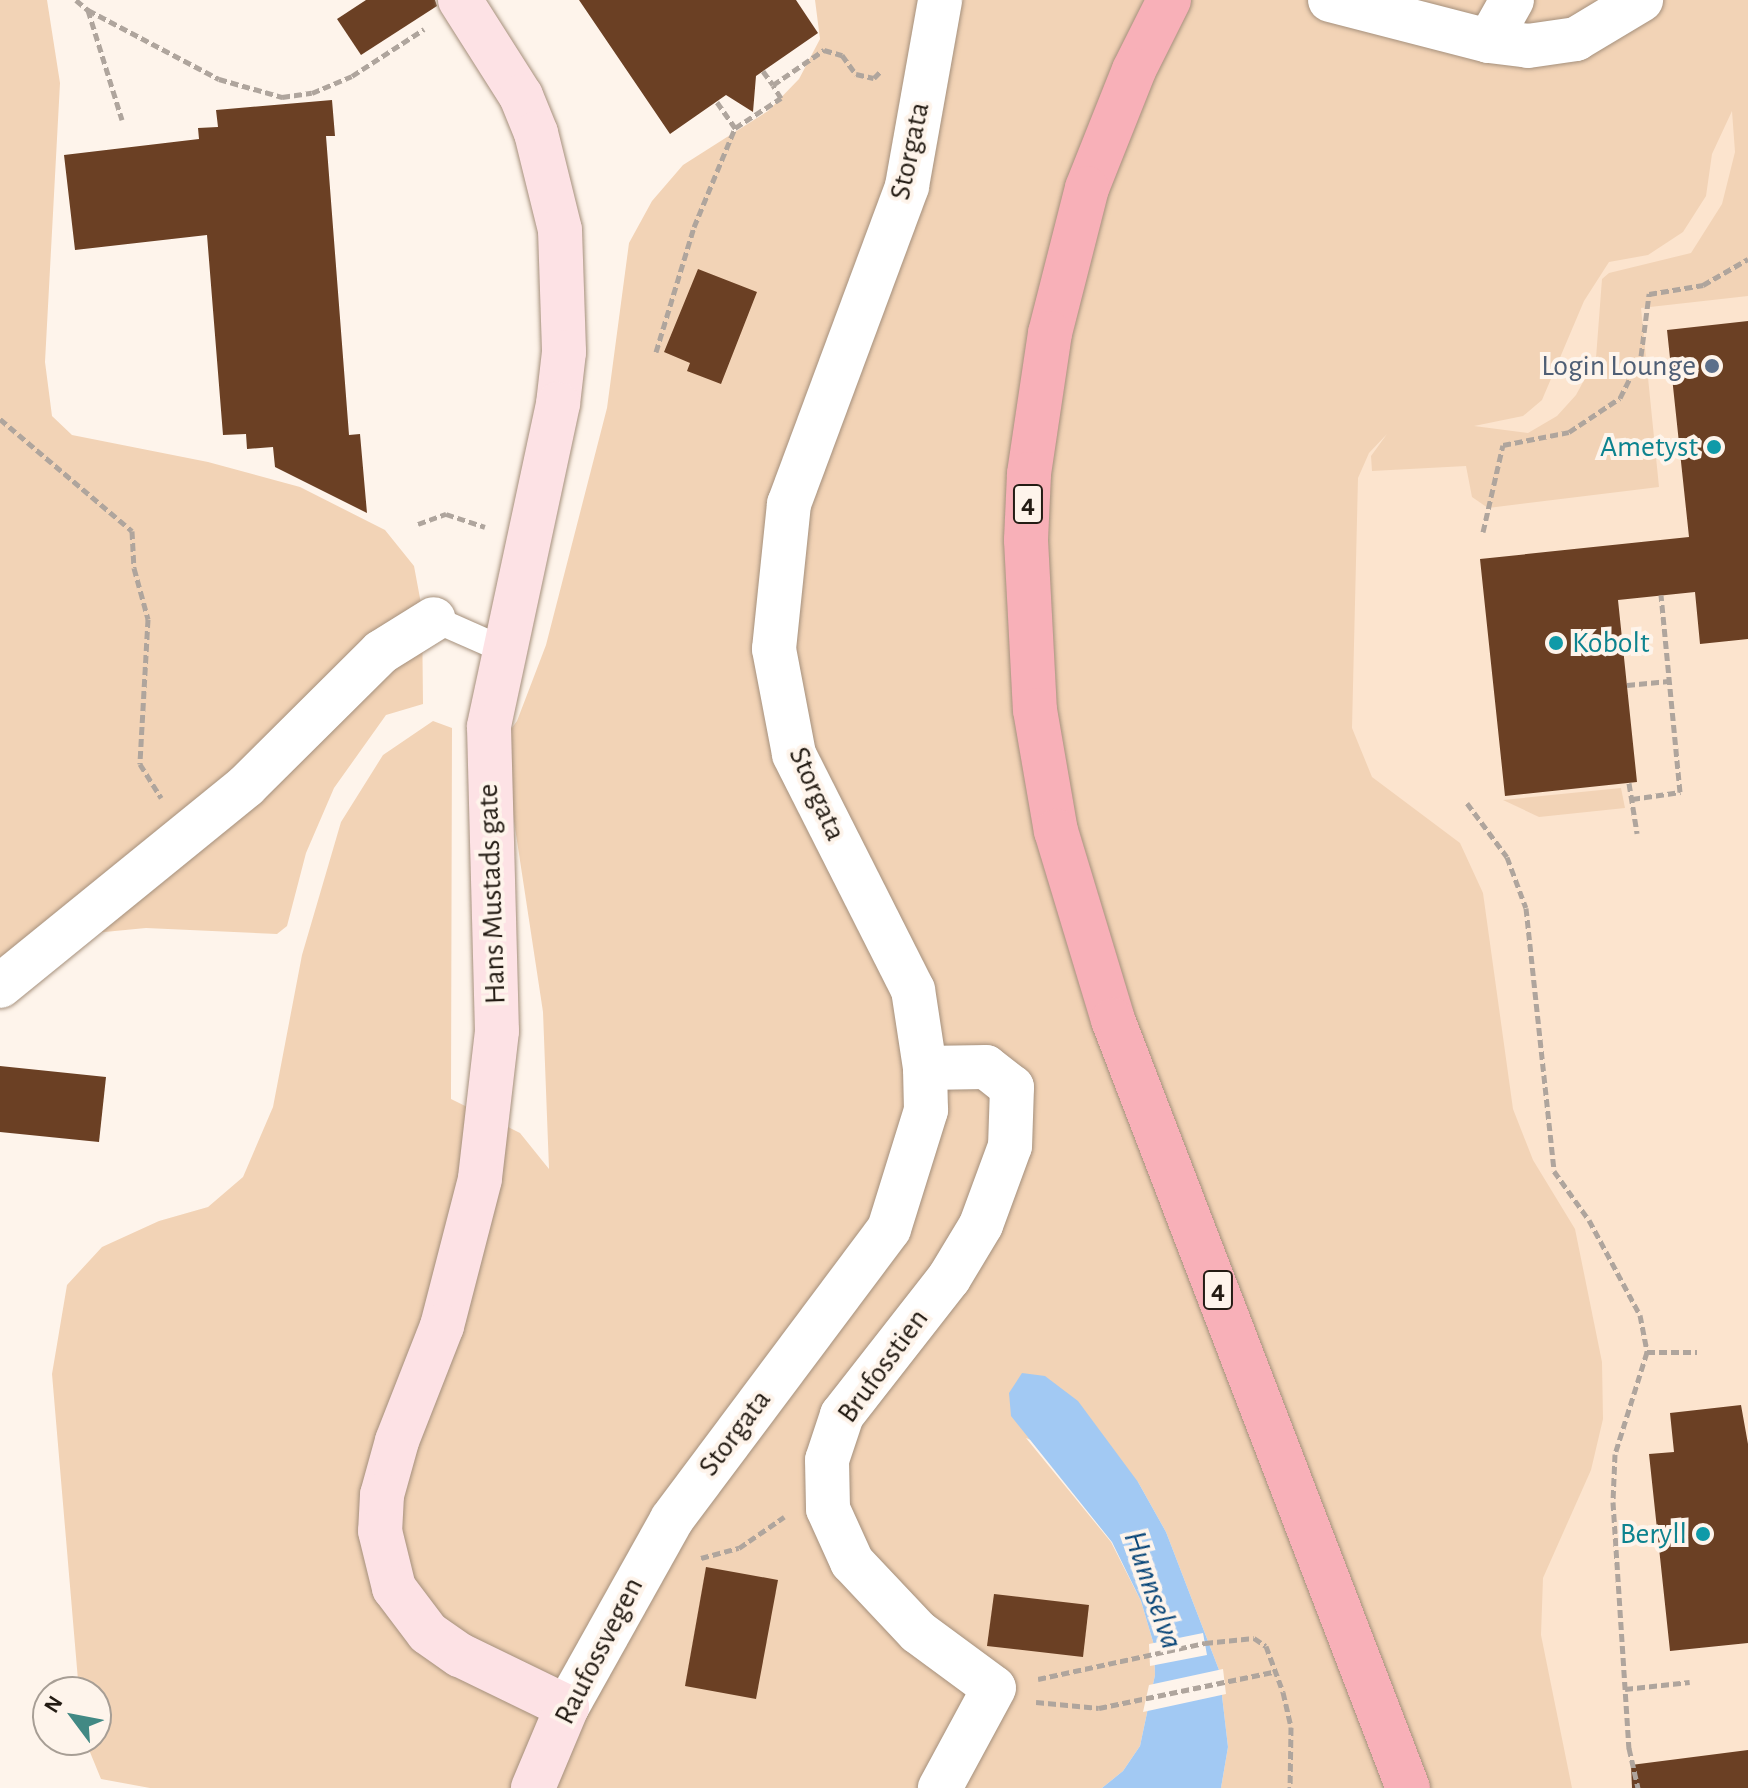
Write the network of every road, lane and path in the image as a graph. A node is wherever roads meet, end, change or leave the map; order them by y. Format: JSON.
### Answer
{"nodes":[{"id":1,"x":76,"y":0,"type":"edge"},
{"id":2,"x":460,"y":0,"type":"edge"},
{"id":3,"x":940,"y":0,"type":"edge"},
{"id":4,"x":1169,"y":0,"type":"edge"},
{"id":5,"x":1512,"y":0,"type":"edge"},
{"id":6,"x":1641,"y":0,"type":"edge"},
{"id":7,"x":1343,"y":2,"type":"edge"},
{"id":8,"x":88,"y":10,"type":"junction"},
{"id":9,"x":1489,"y":41,"type":"junction"},
{"id":10,"x":383,"y":55,"type":"dead end"},
{"id":11,"x":888,"y":62,"type":"dead end"},
{"id":12,"x":763,"y":71,"type":"dead end"},
{"id":13,"x":773,"y":85,"type":"junction"},
{"id":14,"x":717,"y":102,"type":"dead end"},
{"id":15,"x":122,"y":120,"type":"dead end"},
{"id":16,"x":735,"y":128,"type":"junction"},
{"id":17,"x":1748,"y":259,"type":"edge"},
{"id":18,"x":656,"y":352,"type":"dead end"},
{"id":19,"x":0,"y":419,"type":"edge"},
{"id":20,"x":418,"y":524,"type":"dead end"},
{"id":21,"x":1483,"y":532,"type":"dead end"},
{"id":22,"x":525,"y":554,"type":"junction"},
{"id":23,"x":1661,"y":595,"type":"dead end"},
{"id":24,"x":434,"y":619,"type":"joint"},
{"id":25,"x":502,"y":649,"type":"junction"},
{"id":26,"x":1669,"y":681,"type":"junction"},
{"id":27,"x":1627,"y":685,"type":"dead end"},
{"id":28,"x":1629,"y":783,"type":"dead end"},
{"id":29,"x":1632,"y":799,"type":"junction"},
{"id":30,"x":1467,"y":803,"type":"dead end"},
{"id":31,"x":1637,"y":833,"type":"dead end"},
{"id":32,"x":189,"y":834,"type":"junction"},
{"id":33,"x":0,"y":986,"type":"edge"},
{"id":34,"x":925,"y":1068,"type":"junction"},
{"id":35,"x":1647,"y":1352,"type":"junction"},
{"id":36,"x":1697,"y":1352,"type":"dead end"},
{"id":37,"x":672,"y":1519,"type":"joint"},
{"id":38,"x":739,"y":1548,"type":"dead end"},
{"id":39,"x":686,"y":1561,"type":"dead end"},
{"id":40,"x":1277,"y":1671,"type":"junction"},
{"id":41,"x":1690,"y":1682,"type":"dead end"},
{"id":42,"x":994,"y":1688,"type":"junction"},
{"id":43,"x":1625,"y":1689,"type":"junction"},
{"id":44,"x":567,"y":1707,"type":"junction"},
{"id":45,"x":533,"y":1788,"type":"edge"},
{"id":46,"x":940,"y":1788,"type":"edge"},
{"id":47,"x":1290,"y":1788,"type":"edge"},
{"id":48,"x":1408,"y":1788,"type":"edge"},
{"id":49,"x":1638,"y":1788,"type":"edge"}],
"edges":[{"from":1,"to":8,"type":"path"},
{"from":2,"to":22,"type":"main road","name":"Hans Mustads gate"},
{"from":3,"to":34,"type":"street","name":"Storgata"},
{"from":4,"to":48,"type":"highway","number":"4"},
{"from":5,"to":9,"type":"street"},
{"from":6,"to":9,"type":"street"},
{"from":7,"to":9,"type":"street"},
{"from":8,"to":10,"type":"path"},
{"from":8,"to":15,"type":"path"},
{"from":11,"to":13,"type":"path"},
{"from":12,"to":13,"type":"path"},
{"from":13,"to":16,"type":"path"},
{"from":14,"to":16,"type":"path"},
{"from":16,"to":18,"type":"path"},
{"from":17,"to":21,"type":"path"},
{"from":19,"to":32,"type":"path"},
{"from":20,"to":22,"type":"path"},
{"from":22,"to":25,"type":"main road","name":"Hans Mustads gate"},
{"from":23,"to":26,"type":"path"},
{"from":24,"to":25,"type":"lane"},
{"from":24,"to":32,"type":"street"},
{"from":25,"to":44,"type":"main road","name":"Hans Mustads gate"},
{"from":26,"to":27,"type":"path"},
{"from":26,"to":29,"type":"path"},
{"from":28,"to":29,"type":"path"},
{"from":29,"to":31,"type":"path"},
{"from":30,"to":35,"type":"path"},
{"from":32,"to":33,"type":"street"},
{"from":34,"to":37,"type":"street","name":"Storgata"},
{"from":34,"to":42,"type":"street","name":"Brufosstien"},
{"from":35,"to":36,"type":"path"},
{"from":35,"to":43,"type":"path"},
{"from":37,"to":44,"type":"street","name":"Raufossvegen"},
{"from":38,"to":39,"type":"path"},
{"from":40,"to":42,"type":"path"},
{"from":40,"to":42,"type":"path"},
{"from":40,"to":47,"type":"path"},
{"from":41,"to":43,"type":"path"},
{"from":42,"to":46,"type":"street"},
{"from":43,"to":49,"type":"path"},
{"from":44,"to":45,"type":"main road","name":"Raufossvegen"}]}
